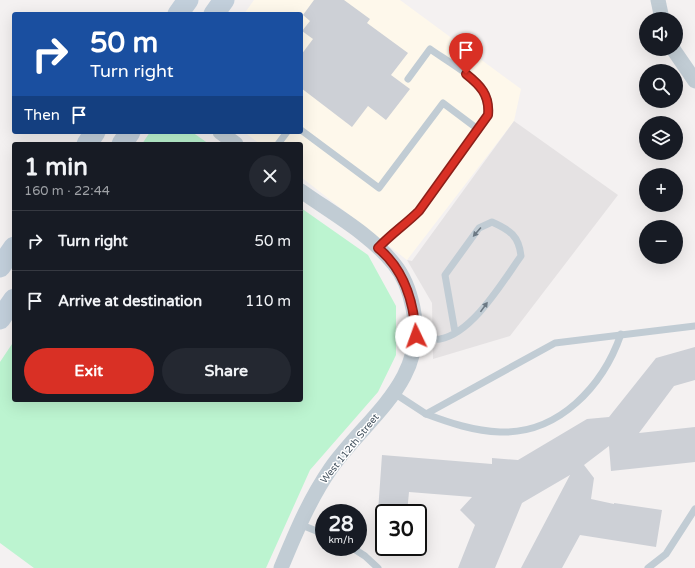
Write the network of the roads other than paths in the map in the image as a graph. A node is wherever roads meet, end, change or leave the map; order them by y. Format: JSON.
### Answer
{"nodes":[{"id":1,"x":188,"y":0,"type":"edge"},
{"id":2,"x":224,"y":0,"type":"edge"},
{"id":3,"x":658,"y":0,"type":"edge"},
{"id":4,"x":179,"y":12,"type":"edge"},
{"id":5,"x":215,"y":12,"type":"edge"},
{"id":6,"x":661,"y":12,"type":"edge"},
{"id":7,"x":678,"y":56,"type":"edge"},
{"id":8,"x":408,"y":79,"type":"dead end"},
{"id":9,"x":695,"y":81,"type":"edge"},
{"id":10,"x":479,"y":130,"type":"junction"},
{"id":11,"x":303,"y":131,"type":"edge"},
{"id":12,"x":223,"y":134,"type":"edge"},
{"id":13,"x":233,"y":142,"type":"edge"},
{"id":14,"x":303,"y":192,"type":"edge"},
{"id":15,"x":378,"y":248,"type":"junction"},
{"id":16,"x":12,"y":250,"type":"edge"},
{"id":17,"x":0,"y":267,"type":"edge"},
{"id":18,"x":12,"y":302,"type":"edge"},
{"id":19,"x":0,"y":319,"type":"edge"},
{"id":20,"x":695,"y":326,"type":"edge"},
{"id":21,"x":455,"y":332,"type":"junction"},
{"id":22,"x":621,"y":334,"type":"junction"},
{"id":23,"x":416,"y":336,"type":"junction"},
{"id":24,"x":394,"y":393,"type":"junction"},
{"id":25,"x":426,"y":414,"type":"junction"},
{"id":26,"x":695,"y":509,"type":"edge"},
{"id":27,"x":299,"y":524,"type":"junction"},
{"id":28,"x":315,"y":530,"type":"edge"},
{"id":29,"x":365,"y":556,"type":"edge"},
{"id":30,"x":281,"y":568,"type":"edge"},
{"id":31,"x":378,"y":568,"type":"edge"},
{"id":32,"x":648,"y":568,"type":"edge"}],
"edges":[{"from":1,"to":4,"type":"main road"},
{"from":2,"to":5,"type":"main road"},
{"from":3,"to":6,"type":"street"},
{"from":7,"to":9,"type":"street"},
{"from":8,"to":10,"type":"lane"},
{"from":10,"to":11,"type":"lane"},
{"from":10,"to":15,"type":"lane"},
{"from":12,"to":13,"type":"street"},
{"from":14,"to":15,"type":"street","name":"West 112th Street"},
{"from":15,"to":23,"type":"street","name":"West 112th Street"},
{"from":16,"to":17,"type":"main road"},
{"from":18,"to":19,"type":"main road"},
{"from":20,"to":22,"type":"lane"},
{"from":21,"to":21,"type":"lane","one_way":true},
{"from":21,"to":23,"type":"lane"},
{"from":22,"to":25,"type":"lane"},
{"from":22,"to":25,"type":"lane"},
{"from":23,"to":24,"type":"street","name":"West 112th Street"},
{"from":24,"to":25,"type":"lane"},
{"from":24,"to":27,"type":"street","name":"West 112th Street"},
{"from":26,"to":32,"type":"lane"},
{"from":27,"to":28,"type":"lane"},
{"from":27,"to":30,"type":"street","name":"West 112th Street"},
{"from":29,"to":31,"type":"lane"}]}
